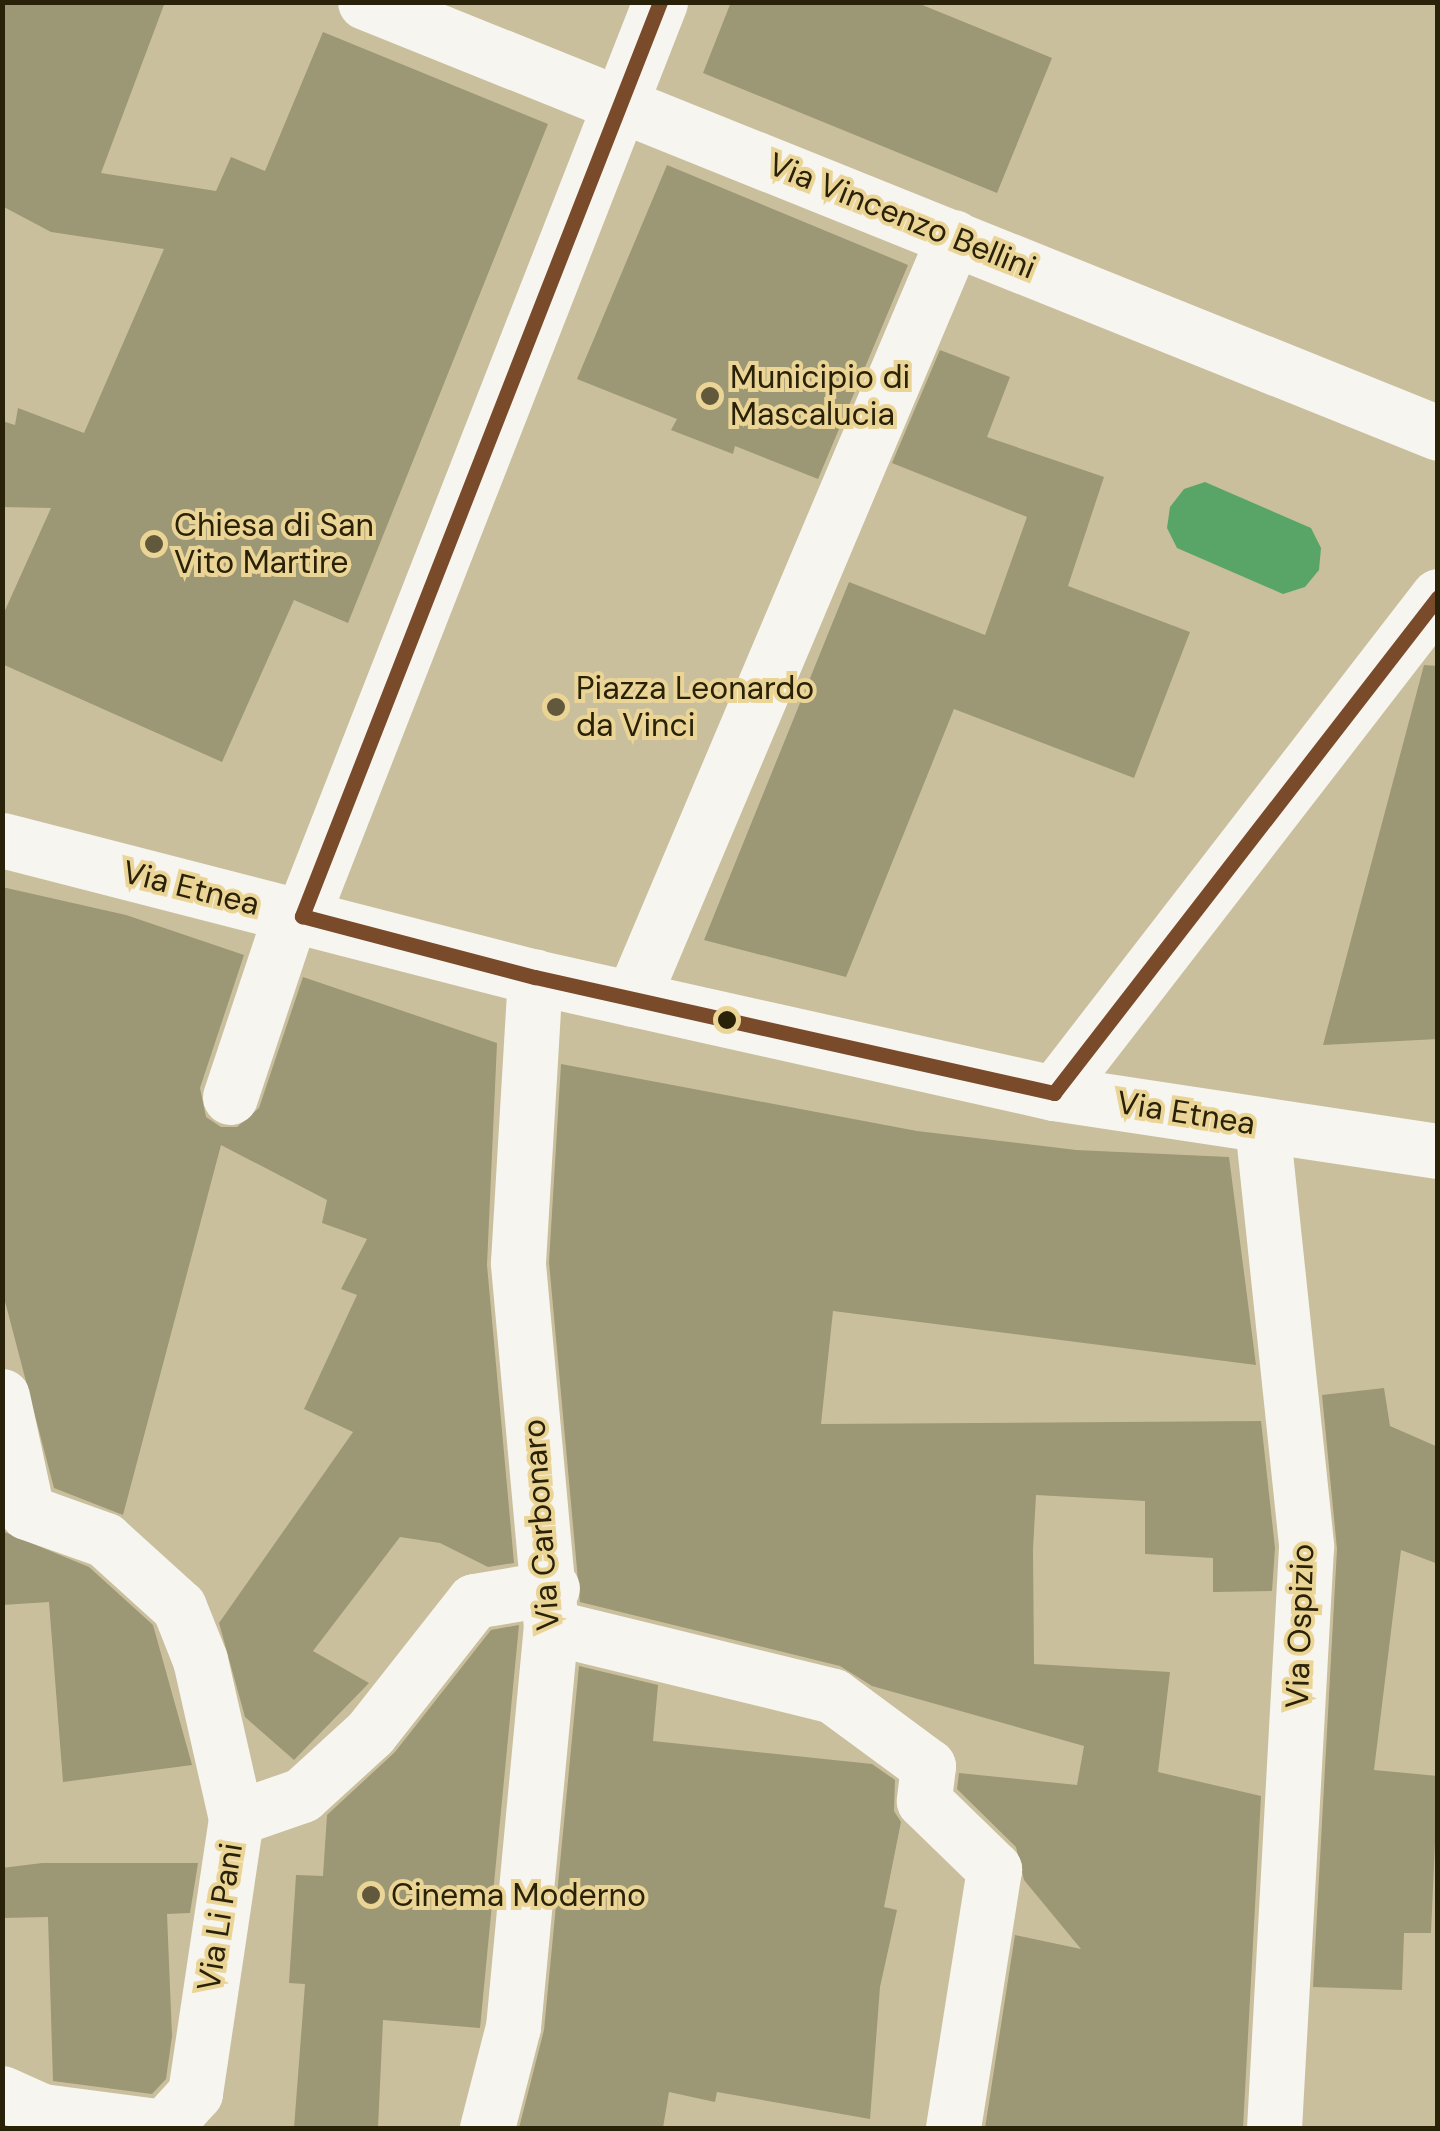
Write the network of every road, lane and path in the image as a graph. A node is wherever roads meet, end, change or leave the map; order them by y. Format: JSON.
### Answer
{"nodes":[{"id":1,"x":365,"y":2,"type":"edge"},
{"id":2,"x":660,"y":2,"type":"edge"},
{"id":3,"x":620,"y":101,"type":"junction"},
{"id":4,"x":954,"y":237,"type":"junction"},
{"id":5,"x":1438,"y":434,"type":"edge"},
{"id":6,"x":1438,"y":596,"type":"edge"},
{"id":7,"x":2,"y":840,"type":"edge"},
{"id":8,"x":296,"y":915,"type":"junction"},
{"id":9,"x":534,"y":977,"type":"junction"},
{"id":10,"x":632,"y":999,"type":"junction"},
{"id":11,"x":1054,"y":1092,"type":"junction"},
{"id":12,"x":230,"y":1097,"type":"dead end"},
{"id":13,"x":1262,"y":1125,"type":"junction"},
{"id":14,"x":1438,"y":1151,"type":"edge"},
{"id":15,"x":2,"y":1396,"type":"edge"},
{"id":16,"x":552,"y":1608,"type":"junction"},
{"id":17,"x":236,"y":1818,"type":"junction"},
{"id":18,"x":2,"y":2092,"type":"edge"},
{"id":19,"x":486,"y":2128,"type":"edge"},
{"id":20,"x":953,"y":2128,"type":"edge"},
{"id":21,"x":1274,"y":2128,"type":"edge"}],
"edges":[{"from":1,"to":3,"type":"street","name":"Via Vincenzo Bellini"},
{"from":2,"to":3,"type":"street"},
{"from":3,"to":4,"type":"street","name":"Via Vincenzo Bellini"},
{"from":3,"to":8,"type":"street"},
{"from":4,"to":5,"type":"street","name":"Via Vincenzo Bellini"},
{"from":4,"to":10,"type":"street"},
{"from":6,"to":11,"type":"street"},
{"from":7,"to":8,"type":"street","name":"Via Etnea"},
{"from":8,"to":9,"type":"street","name":"Via Etnea"},
{"from":8,"to":12,"type":"street"},
{"from":9,"to":10,"type":"street","name":"Via Etnea"},
{"from":9,"to":16,"type":"street","name":"Via Carbonaro"},
{"from":10,"to":11,"type":"street","name":"Via Etnea"},
{"from":11,"to":13,"type":"street","name":"Via Etnea"},
{"from":13,"to":14,"type":"street","name":"Via Etnea"},
{"from":13,"to":21,"type":"street","name":"Via Ospizio"},
{"from":15,"to":17,"type":"street"},
{"from":16,"to":17,"type":"street","name":"Via Li Pani"},
{"from":16,"to":19,"type":"street","name":"Via Carbonaro"},
{"from":16,"to":20,"type":"street"},
{"from":17,"to":18,"type":"street","name":"Via Li Pani"}]}
